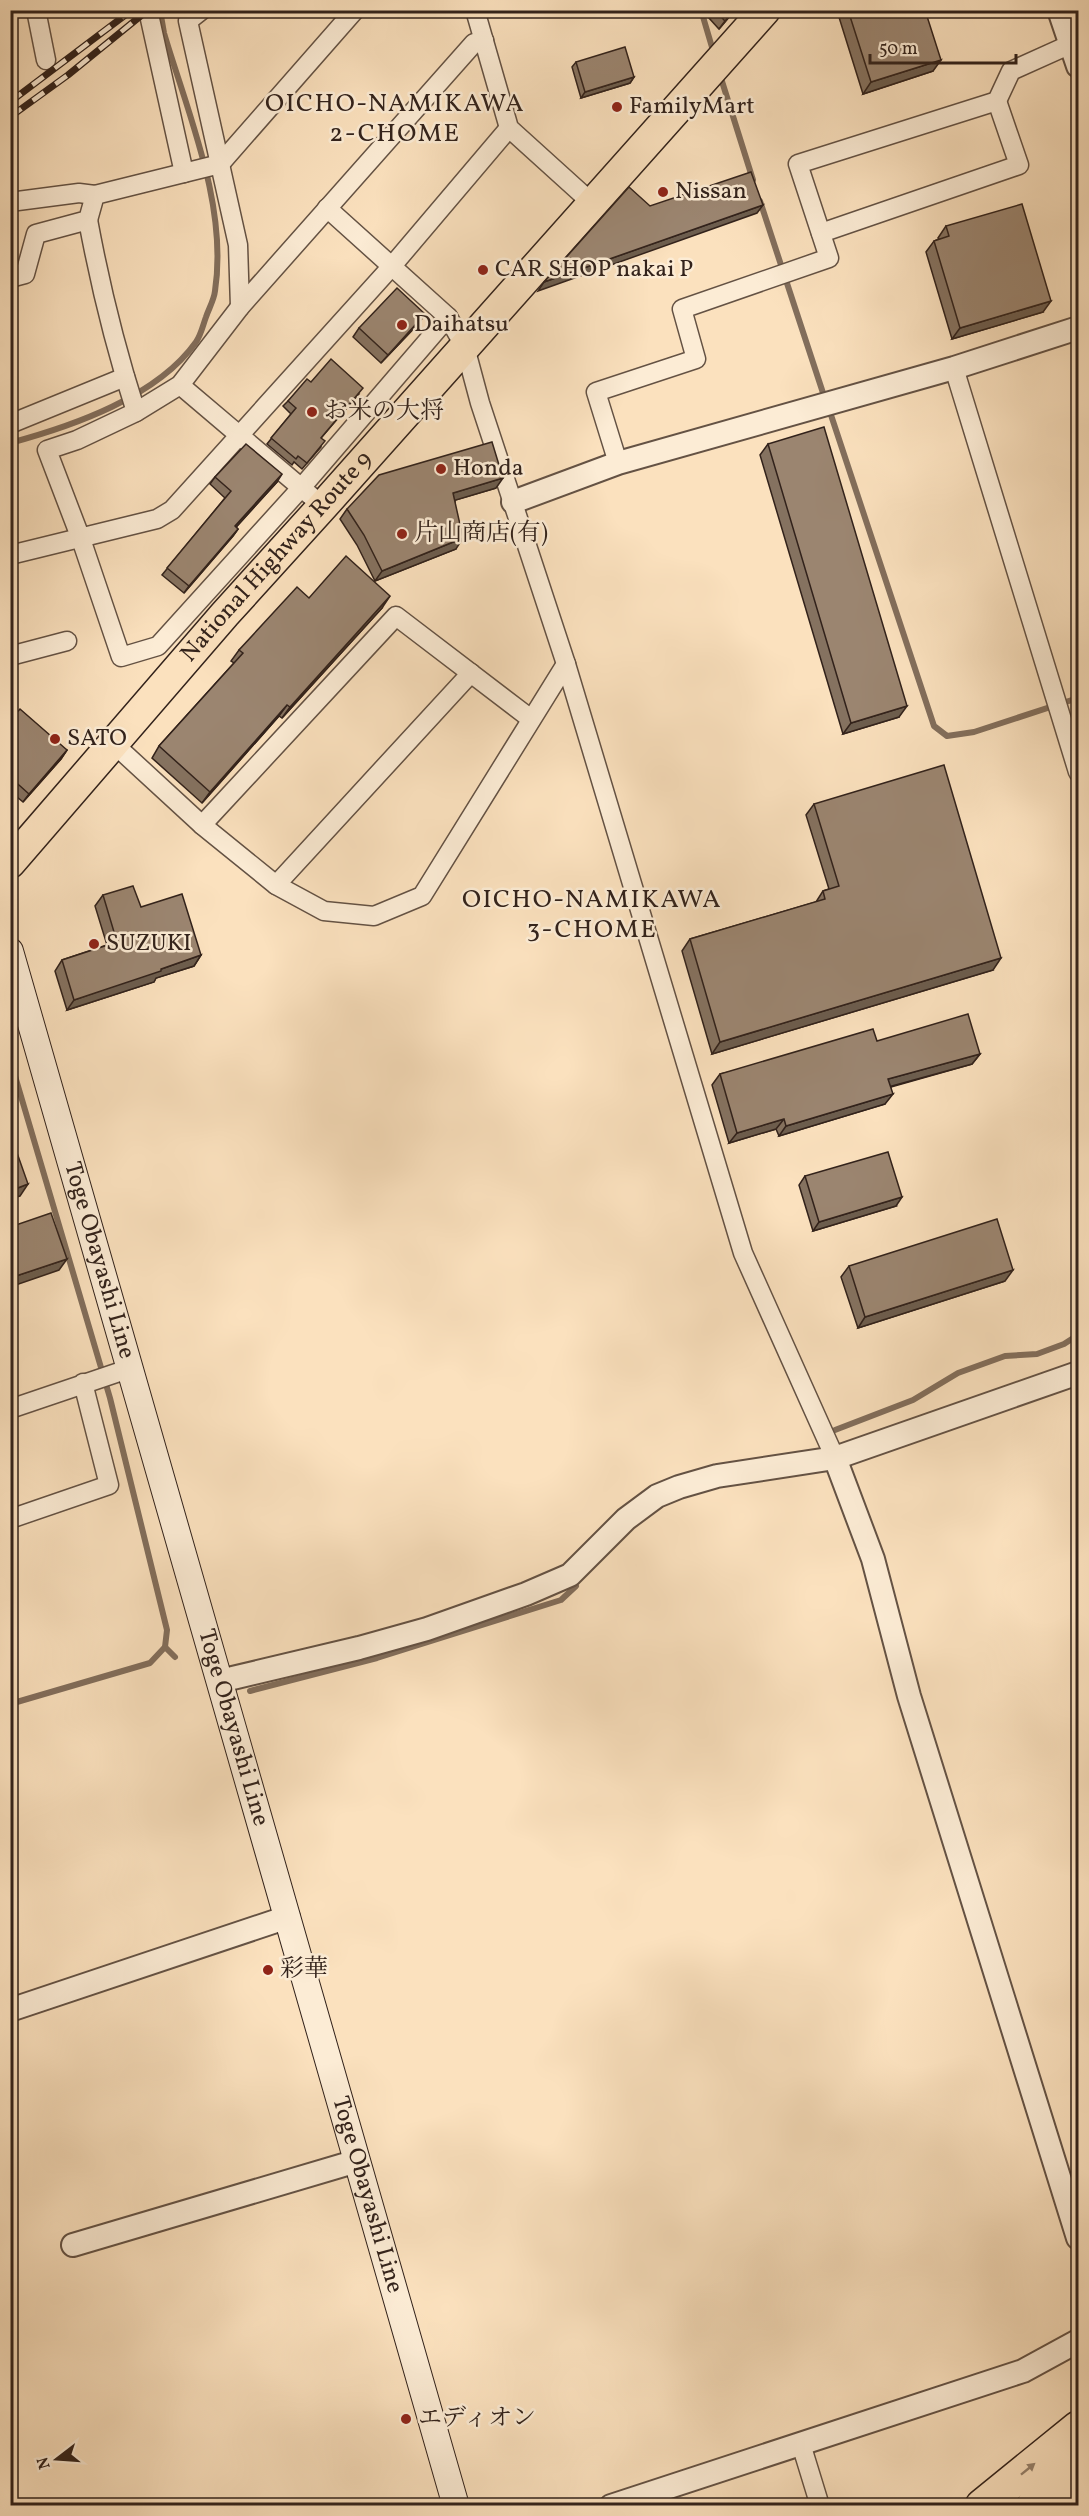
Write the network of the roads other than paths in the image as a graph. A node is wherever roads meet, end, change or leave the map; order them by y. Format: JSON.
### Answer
{"nodes":[{"id":1,"x":36,"y":10,"type":"edge"},
{"id":2,"x":148,"y":10,"type":"edge"},
{"id":3,"x":202,"y":10,"type":"edge"},
{"id":4,"x":356,"y":10,"type":"edge"},
{"id":5,"x":475,"y":10,"type":"edge"},
{"id":6,"x":765,"y":10,"type":"edge"},
{"id":7,"x":1059,"y":10,"type":"edge"},
{"id":8,"x":484,"y":40,"type":"junction"},
{"id":9,"x":1071,"y":44,"type":"junction"},
{"id":10,"x":46,"y":60,"type":"dead end"},
{"id":11,"x":1078,"y":66,"type":"edge"},
{"id":12,"x":997,"y":100,"type":"junction"},
{"id":13,"x":509,"y":128,"type":"junction"},
{"id":14,"x":220,"y":164,"type":"junction"},
{"id":15,"x":184,"y":172,"type":"junction"},
{"id":16,"x":95,"y":195,"type":"junction"},
{"id":17,"x":10,"y":202,"type":"edge"},
{"id":18,"x":593,"y":204,"type":"junction"},
{"id":19,"x":327,"y":208,"type":"junction"},
{"id":20,"x":88,"y":220,"type":"junction"},
{"id":21,"x":821,"y":233,"type":"junction"},
{"id":22,"x":392,"y":266,"type":"junction"},
{"id":23,"x":10,"y":278,"type":"edge"},
{"id":24,"x":240,"y":307,"type":"junction"},
{"id":25,"x":448,"y":316,"type":"junction"},
{"id":26,"x":1078,"y":328,"type":"edge"},
{"id":27,"x":465,"y":347,"type":"junction"},
{"id":28,"x":954,"y":368,"type":"junction"},
{"id":29,"x":125,"y":377,"type":"junction"},
{"id":30,"x":180,"y":385,"type":"junction"},
{"id":31,"x":136,"y":412,"type":"junction"},
{"id":32,"x":10,"y":424,"type":"edge"},
{"id":33,"x":238,"y":434,"type":"junction"},
{"id":34,"x":618,"y":463,"type":"junction"},
{"id":35,"x":312,"y":497,"type":"junction"},
{"id":36,"x":513,"y":502,"type":"junction"},
{"id":37,"x":81,"y":539,"type":"junction"},
{"id":38,"x":10,"y":555,"type":"edge"},
{"id":39,"x":67,"y":641,"type":"dead end"},
{"id":40,"x":10,"y":656,"type":"edge"},
{"id":41,"x":566,"y":664,"type":"junction"},
{"id":42,"x":471,"y":673,"type":"junction"},
{"id":43,"x":531,"y":719,"type":"junction"},
{"id":44,"x":114,"y":744,"type":"junction"},
{"id":45,"x":1078,"y":772,"type":"edge"},
{"id":46,"x":202,"y":825,"type":"junction"},
{"id":47,"x":10,"y":864,"type":"edge"},
{"id":48,"x":276,"y":885,"type":"junction"},
{"id":49,"x":10,"y":951,"type":"edge"},
{"id":50,"x":131,"y":1368,"type":"junction"},
{"id":51,"x":1078,"y":1373,"type":"edge"},
{"id":52,"x":83,"y":1383,"type":"junction"},
{"id":53,"x":10,"y":1409,"type":"edge"},
{"id":54,"x":835,"y":1458,"type":"junction"},
{"id":55,"x":10,"y":1519,"type":"edge"},
{"id":56,"x":220,"y":1681,"type":"junction"},
{"id":57,"x":288,"y":1917,"type":"junction"},
{"id":58,"x":10,"y":2010,"type":"edge"},
{"id":59,"x":357,"y":2161,"type":"junction"},
{"id":60,"x":1078,"y":2238,"type":"edge"},
{"id":61,"x":72,"y":2245,"type":"dead end"},
{"id":62,"x":1078,"y":2341,"type":"edge"},
{"id":63,"x":1078,"y":2428,"type":"edge"},
{"id":64,"x":801,"y":2444,"type":"junction"},
{"id":65,"x":1078,"y":2464,"type":"edge"},
{"id":66,"x":456,"y":2505,"type":"edge"},
{"id":67,"x":611,"y":2505,"type":"edge"},
{"id":68,"x":820,"y":2505,"type":"edge"},
{"id":69,"x":982,"y":2505,"type":"edge"},
{"id":70,"x":1033,"y":2505,"type":"edge"}],
"edges":[{"from":1,"to":10,"type":"street"},
{"from":2,"to":15,"type":"street"},
{"from":3,"to":14,"type":"street"},
{"from":4,"to":14,"type":"street"},
{"from":5,"to":8,"type":"street"},
{"from":6,"to":18,"type":"highway","name":"National Highway Route 9"},
{"from":7,"to":9,"type":"street"},
{"from":8,"to":13,"type":"street"},
{"from":8,"to":19,"type":"street"},
{"from":9,"to":11,"type":"street"},
{"from":9,"to":12,"type":"street"},
{"from":12,"to":21,"type":"street"},
{"from":12,"to":21,"type":"street"},
{"from":13,"to":18,"type":"street"},
{"from":13,"to":22,"type":"street"},
{"from":14,"to":15,"type":"street"},
{"from":14,"to":24,"type":"street"},
{"from":15,"to":16,"type":"street"},
{"from":16,"to":17,"type":"street"},
{"from":16,"to":20,"type":"street"},
{"from":18,"to":27,"type":"highway","name":"National Highway Route 9"},
{"from":19,"to":22,"type":"street"},
{"from":19,"to":24,"type":"street"},
{"from":20,"to":23,"type":"street"},
{"from":20,"to":29,"type":"street"},
{"from":21,"to":34,"type":"street"},
{"from":22,"to":25,"type":"street"},
{"from":22,"to":33,"type":"street"},
{"from":24,"to":30,"type":"street"},
{"from":25,"to":27,"type":"street"},
{"from":25,"to":35,"type":"street"},
{"from":26,"to":28,"type":"street"},
{"from":27,"to":35,"type":"highway","name":"National Highway Route 9"},
{"from":27,"to":36,"type":"street"},
{"from":28,"to":34,"type":"street"},
{"from":28,"to":45,"type":"street"},
{"from":29,"to":31,"type":"street"},
{"from":29,"to":32,"type":"street"},
{"from":30,"to":31,"type":"street"},
{"from":30,"to":33,"type":"street"},
{"from":31,"to":37,"type":"street"},
{"from":33,"to":35,"type":"street"},
{"from":33,"to":37,"type":"street"},
{"from":34,"to":36,"type":"street"},
{"from":35,"to":37,"type":"street"},
{"from":35,"to":44,"type":"highway","name":"National Highway Route 9"},
{"from":36,"to":41,"type":"street"},
{"from":37,"to":38,"type":"street"},
{"from":39,"to":40,"type":"street"},
{"from":41,"to":43,"type":"street"},
{"from":41,"to":54,"type":"street"},
{"from":42,"to":43,"type":"street"},
{"from":42,"to":46,"type":"street"},
{"from":42,"to":48,"type":"street"},
{"from":43,"to":48,"type":"street"},
{"from":44,"to":46,"type":"street"},
{"from":44,"to":47,"type":"highway","name":"National Highway Route 9"},
{"from":46,"to":48,"type":"street"},
{"from":49,"to":50,"type":"main road","name":"Toge Obayashi Line"},
{"from":50,"to":52,"type":"street"},
{"from":50,"to":56,"type":"main road","name":"Toge Obayashi Line"},
{"from":51,"to":54,"type":"street"},
{"from":52,"to":53,"type":"street"},
{"from":52,"to":55,"type":"street"},
{"from":54,"to":56,"type":"street"},
{"from":54,"to":60,"type":"street"},
{"from":56,"to":57,"type":"main road","name":"Toge Obayashi Line"},
{"from":57,"to":58,"type":"street"},
{"from":57,"to":59,"type":"main road","name":"Toge Obayashi Line"},
{"from":59,"to":61,"type":"street"},
{"from":59,"to":66,"type":"main road","name":"Toge Obayashi Line"},
{"from":62,"to":64,"type":"street"},
{"from":69,"to":63,"type":"highway","one_way":true},
{"from":64,"to":67,"type":"street"},
{"from":64,"to":68,"type":"street"},
{"from":65,"to":70,"type":"highway"}]}
